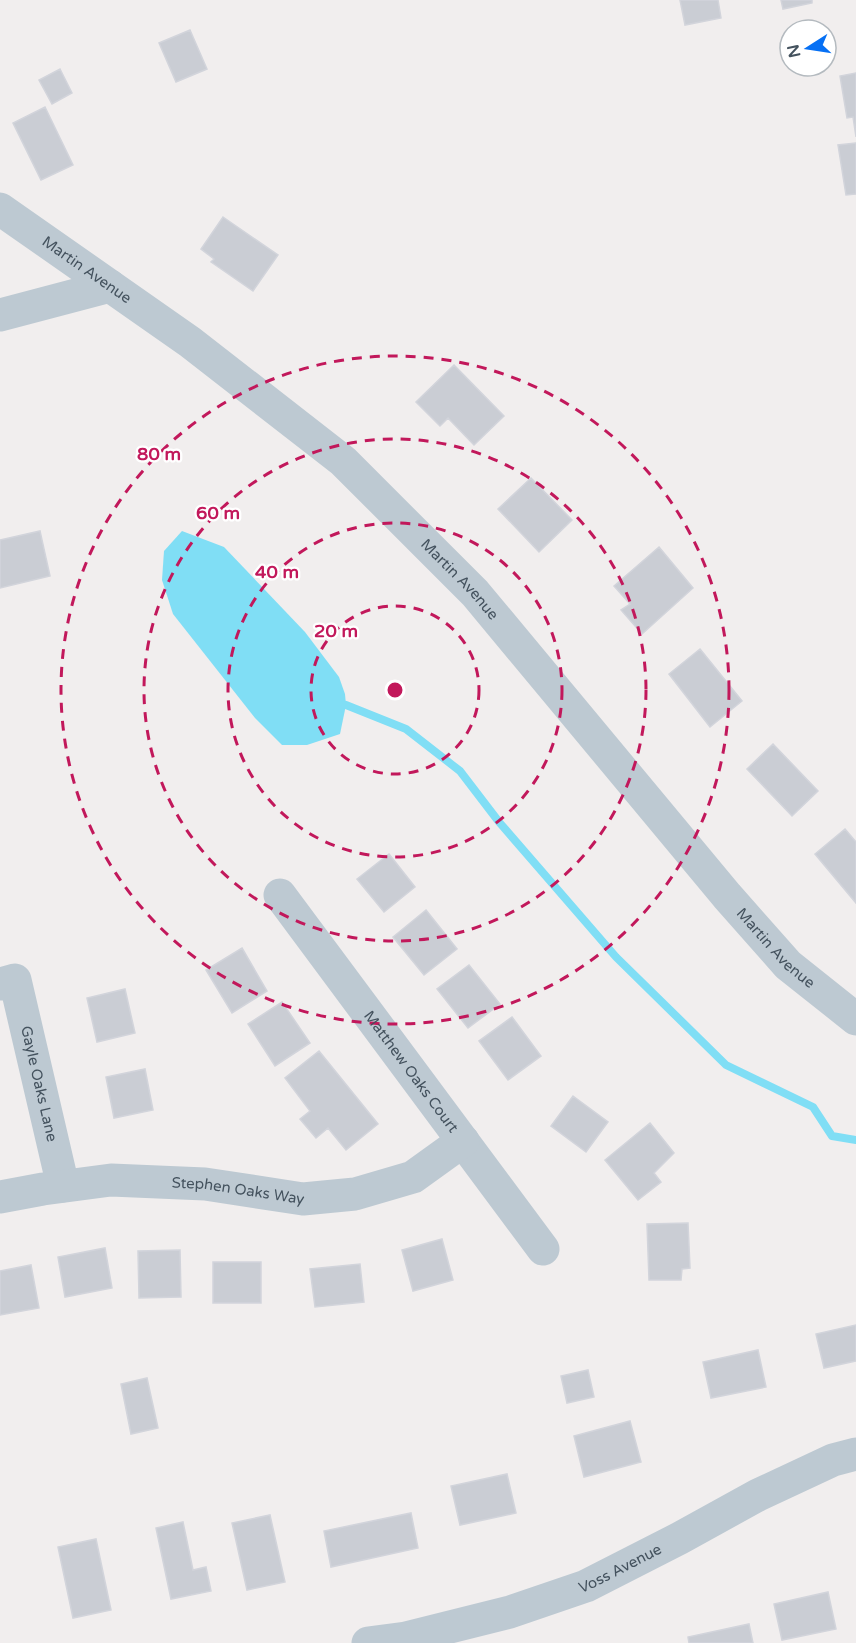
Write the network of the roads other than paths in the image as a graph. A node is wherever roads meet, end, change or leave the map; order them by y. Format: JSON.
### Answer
{"nodes":[{"id":1,"x":0,"y":209,"type":"edge"},
{"id":2,"x":110,"y":286,"type":"junction"},
{"id":3,"x":0,"y":315,"type":"edge"},
{"id":4,"x":280,"y":895,"type":"dead end"},
{"id":5,"x":8,"y":982,"type":"edge"},
{"id":6,"x":856,"y":1019,"type":"edge"},
{"id":7,"x":463,"y":1141,"type":"junction"},
{"id":8,"x":63,"y":1186,"type":"junction"},
{"id":9,"x":0,"y":1197,"type":"edge"},
{"id":10,"x":543,"y":1248,"type":"dead end"},
{"id":11,"x":856,"y":1454,"type":"edge"},
{"id":12,"x":368,"y":1643,"type":"edge"}],
"edges":[{"from":1,"to":2,"type":"street","name":"Martin Avenue"},
{"from":2,"to":3,"type":"street"},
{"from":2,"to":6,"type":"street","name":"Martin Avenue"},
{"from":4,"to":7,"type":"street","name":"Matthew Oaks Court"},
{"from":5,"to":8,"type":"street","name":"Gayle Oaks Lane"},
{"from":7,"to":8,"type":"street","name":"Stephen Oaks Way"},
{"from":7,"to":10,"type":"street","name":"Matthew Oaks Court"},
{"from":8,"to":9,"type":"street","name":"Stephen Oaks Way"},
{"from":11,"to":12,"type":"street","name":"Voss Avenue"}]}
